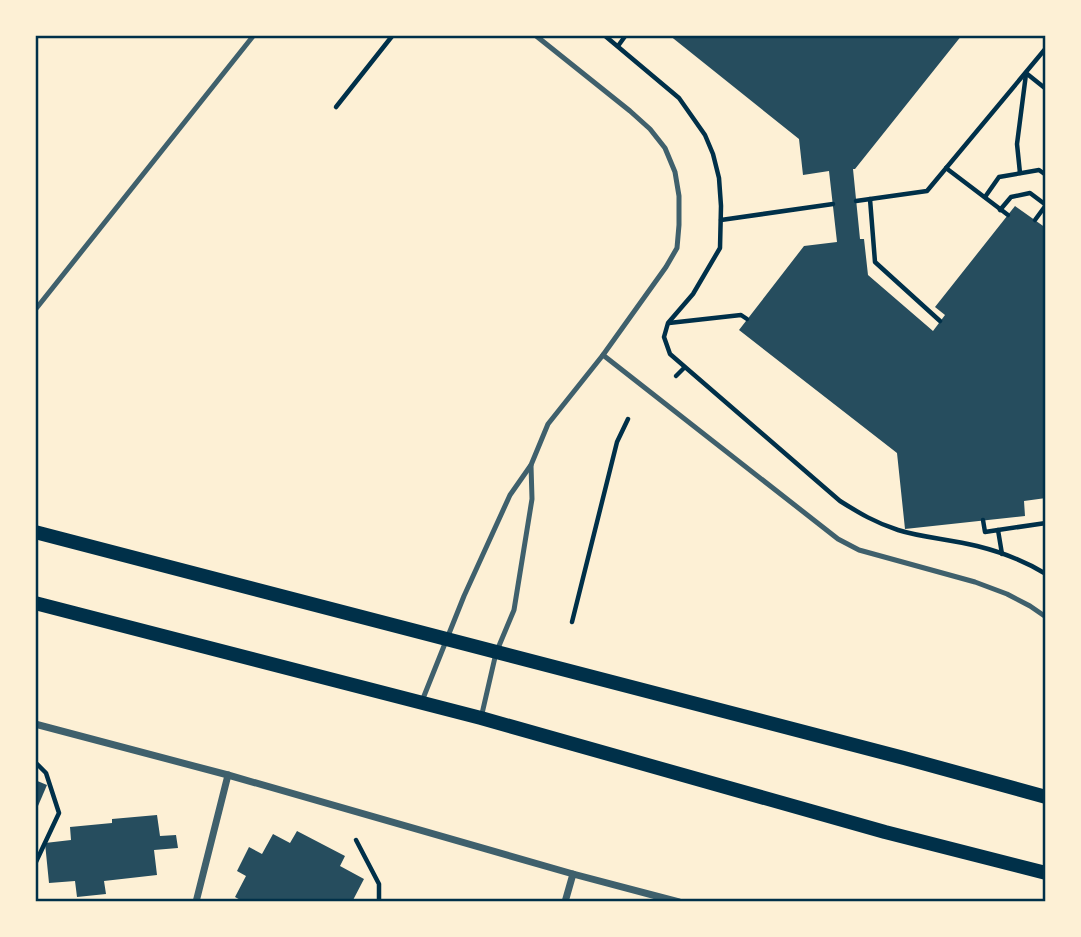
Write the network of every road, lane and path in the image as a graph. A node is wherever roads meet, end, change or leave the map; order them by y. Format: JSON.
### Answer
{"nodes":[{"id":1,"x":254,"y":35,"type":"edge"},
{"id":2,"x":393,"y":35,"type":"edge"},
{"id":3,"x":536,"y":35,"type":"edge"},
{"id":4,"x":604,"y":35,"type":"edge"},
{"id":5,"x":626,"y":35,"type":"edge"},
{"id":6,"x":618,"y":46,"type":"junction"},
{"id":7,"x":1046,"y":48,"type":"edge"},
{"id":8,"x":1026,"y":73,"type":"junction"},
{"id":9,"x":1046,"y":89,"type":"edge"},
{"id":10,"x":336,"y":107,"type":"dead end"},
{"id":11,"x":946,"y":168,"type":"junction"},
{"id":12,"x":1020,"y":173,"type":"junction"},
{"id":13,"x":1046,"y":175,"type":"edge"},
{"id":14,"x":985,"y":197,"type":"junction"},
{"id":15,"x":870,"y":199,"type":"junction"},
{"id":16,"x":856,"y":201,"type":"dead end"},
{"id":17,"x":833,"y":204,"type":"dead end"},
{"id":18,"x":1045,"y":208,"type":"edge"},
{"id":19,"x":1000,"y":210,"type":"junction"},
{"id":20,"x":1008,"y":215,"type":"dead end"},
{"id":21,"x":721,"y":219,"type":"junction"},
{"id":22,"x":1035,"y":220,"type":"dead end"},
{"id":23,"x":35,"y":310,"type":"edge"},
{"id":24,"x":747,"y":319,"type":"dead end"},
{"id":25,"x":940,"y":321,"type":"dead end"},
{"id":26,"x":668,"y":323,"type":"junction"},
{"id":27,"x":603,"y":355,"type":"junction"},
{"id":28,"x":684,"y":368,"type":"junction"},
{"id":29,"x":676,"y":376,"type":"dead end"},
{"id":30,"x":628,"y":419,"type":"dead end"},
{"id":31,"x":531,"y":465,"type":"junction"},
{"id":32,"x":983,"y":520,"type":"dead end"},
{"id":33,"x":1046,"y":523,"type":"edge"},
{"id":34,"x":998,"y":530,"type":"junction"},
{"id":35,"x":35,"y":532,"type":"edge"},
{"id":36,"x":1002,"y":554,"type":"junction"},
{"id":37,"x":1046,"y":574,"type":"edge"},
{"id":38,"x":35,"y":603,"type":"edge"},
{"id":39,"x":1046,"y":617,"type":"edge"},
{"id":40,"x":572,"y":622,"type":"dead end"},
{"id":41,"x":446,"y":640,"type":"junction"},
{"id":42,"x":496,"y":653,"type":"junction"},
{"id":43,"x":421,"y":703,"type":"junction"},
{"id":44,"x":481,"y":718,"type":"junction"},
{"id":45,"x":35,"y":724,"type":"edge"},
{"id":46,"x":35,"y":762,"type":"edge"},
{"id":47,"x":228,"y":775,"type":"junction"},
{"id":48,"x":1046,"y":797,"type":"edge"},
{"id":49,"x":354,"y":811,"type":"junction"},
{"id":50,"x":35,"y":864,"type":"edge"},
{"id":51,"x":1046,"y":873,"type":"edge"},
{"id":52,"x":573,"y":874,"type":"junction"},
{"id":53,"x":196,"y":902,"type":"edge"},
{"id":54,"x":379,"y":902,"type":"edge"},
{"id":55,"x":565,"y":902,"type":"edge"},
{"id":56,"x":679,"y":902,"type":"edge"}],
"edges":[{"from":1,"to":23,"type":"lane"},
{"from":2,"to":10,"type":"path"},
{"from":3,"to":27,"type":"lane"},
{"from":4,"to":6,"type":"path"},
{"from":5,"to":6,"type":"path"},
{"from":6,"to":21,"type":"path"},
{"from":7,"to":8,"type":"path"},
{"from":8,"to":9,"type":"path"},
{"from":8,"to":11,"type":"path"},
{"from":8,"to":12,"type":"path"},
{"from":11,"to":14,"type":"path"},
{"from":11,"to":15,"type":"path"},
{"from":12,"to":13,"type":"path"},
{"from":12,"to":14,"type":"path"},
{"from":14,"to":19,"type":"path"},
{"from":15,"to":16,"type":"path"},
{"from":15,"to":25,"type":"path"},
{"from":17,"to":21,"type":"path"},
{"from":18,"to":19,"type":"path"},
{"from":18,"to":22,"type":"path"},
{"from":19,"to":20,"type":"path"},
{"from":21,"to":26,"type":"path"},
{"from":24,"to":26,"type":"path"},
{"from":26,"to":28,"type":"path"},
{"from":27,"to":31,"type":"lane"},
{"from":27,"to":39,"type":"lane"},
{"from":28,"to":29,"type":"path"},
{"from":28,"to":36,"type":"path"},
{"from":30,"to":40,"type":"path"},
{"from":31,"to":41,"type":"lane"},
{"from":31,"to":42,"type":"lane"},
{"from":32,"to":34,"type":"path"},
{"from":33,"to":34,"type":"path"},
{"from":34,"to":36,"type":"path"},
{"from":35,"to":41,"type":"main road"},
{"from":36,"to":37,"type":"path"},
{"from":38,"to":43,"type":"main road"},
{"from":41,"to":42,"type":"main road"},
{"from":41,"to":43,"type":"lane"},
{"from":42,"to":44,"type":"lane"},
{"from":42,"to":48,"type":"main road"},
{"from":43,"to":44,"type":"main road"},
{"from":44,"to":51,"type":"main road"},
{"from":45,"to":47,"type":"street"},
{"from":46,"to":50,"type":"path"},
{"from":47,"to":49,"type":"street"},
{"from":47,"to":53,"type":"street"},
{"from":49,"to":52,"type":"street"},
{"from":49,"to":54,"type":"path"},
{"from":52,"to":55,"type":"street"},
{"from":52,"to":56,"type":"street"}]}
